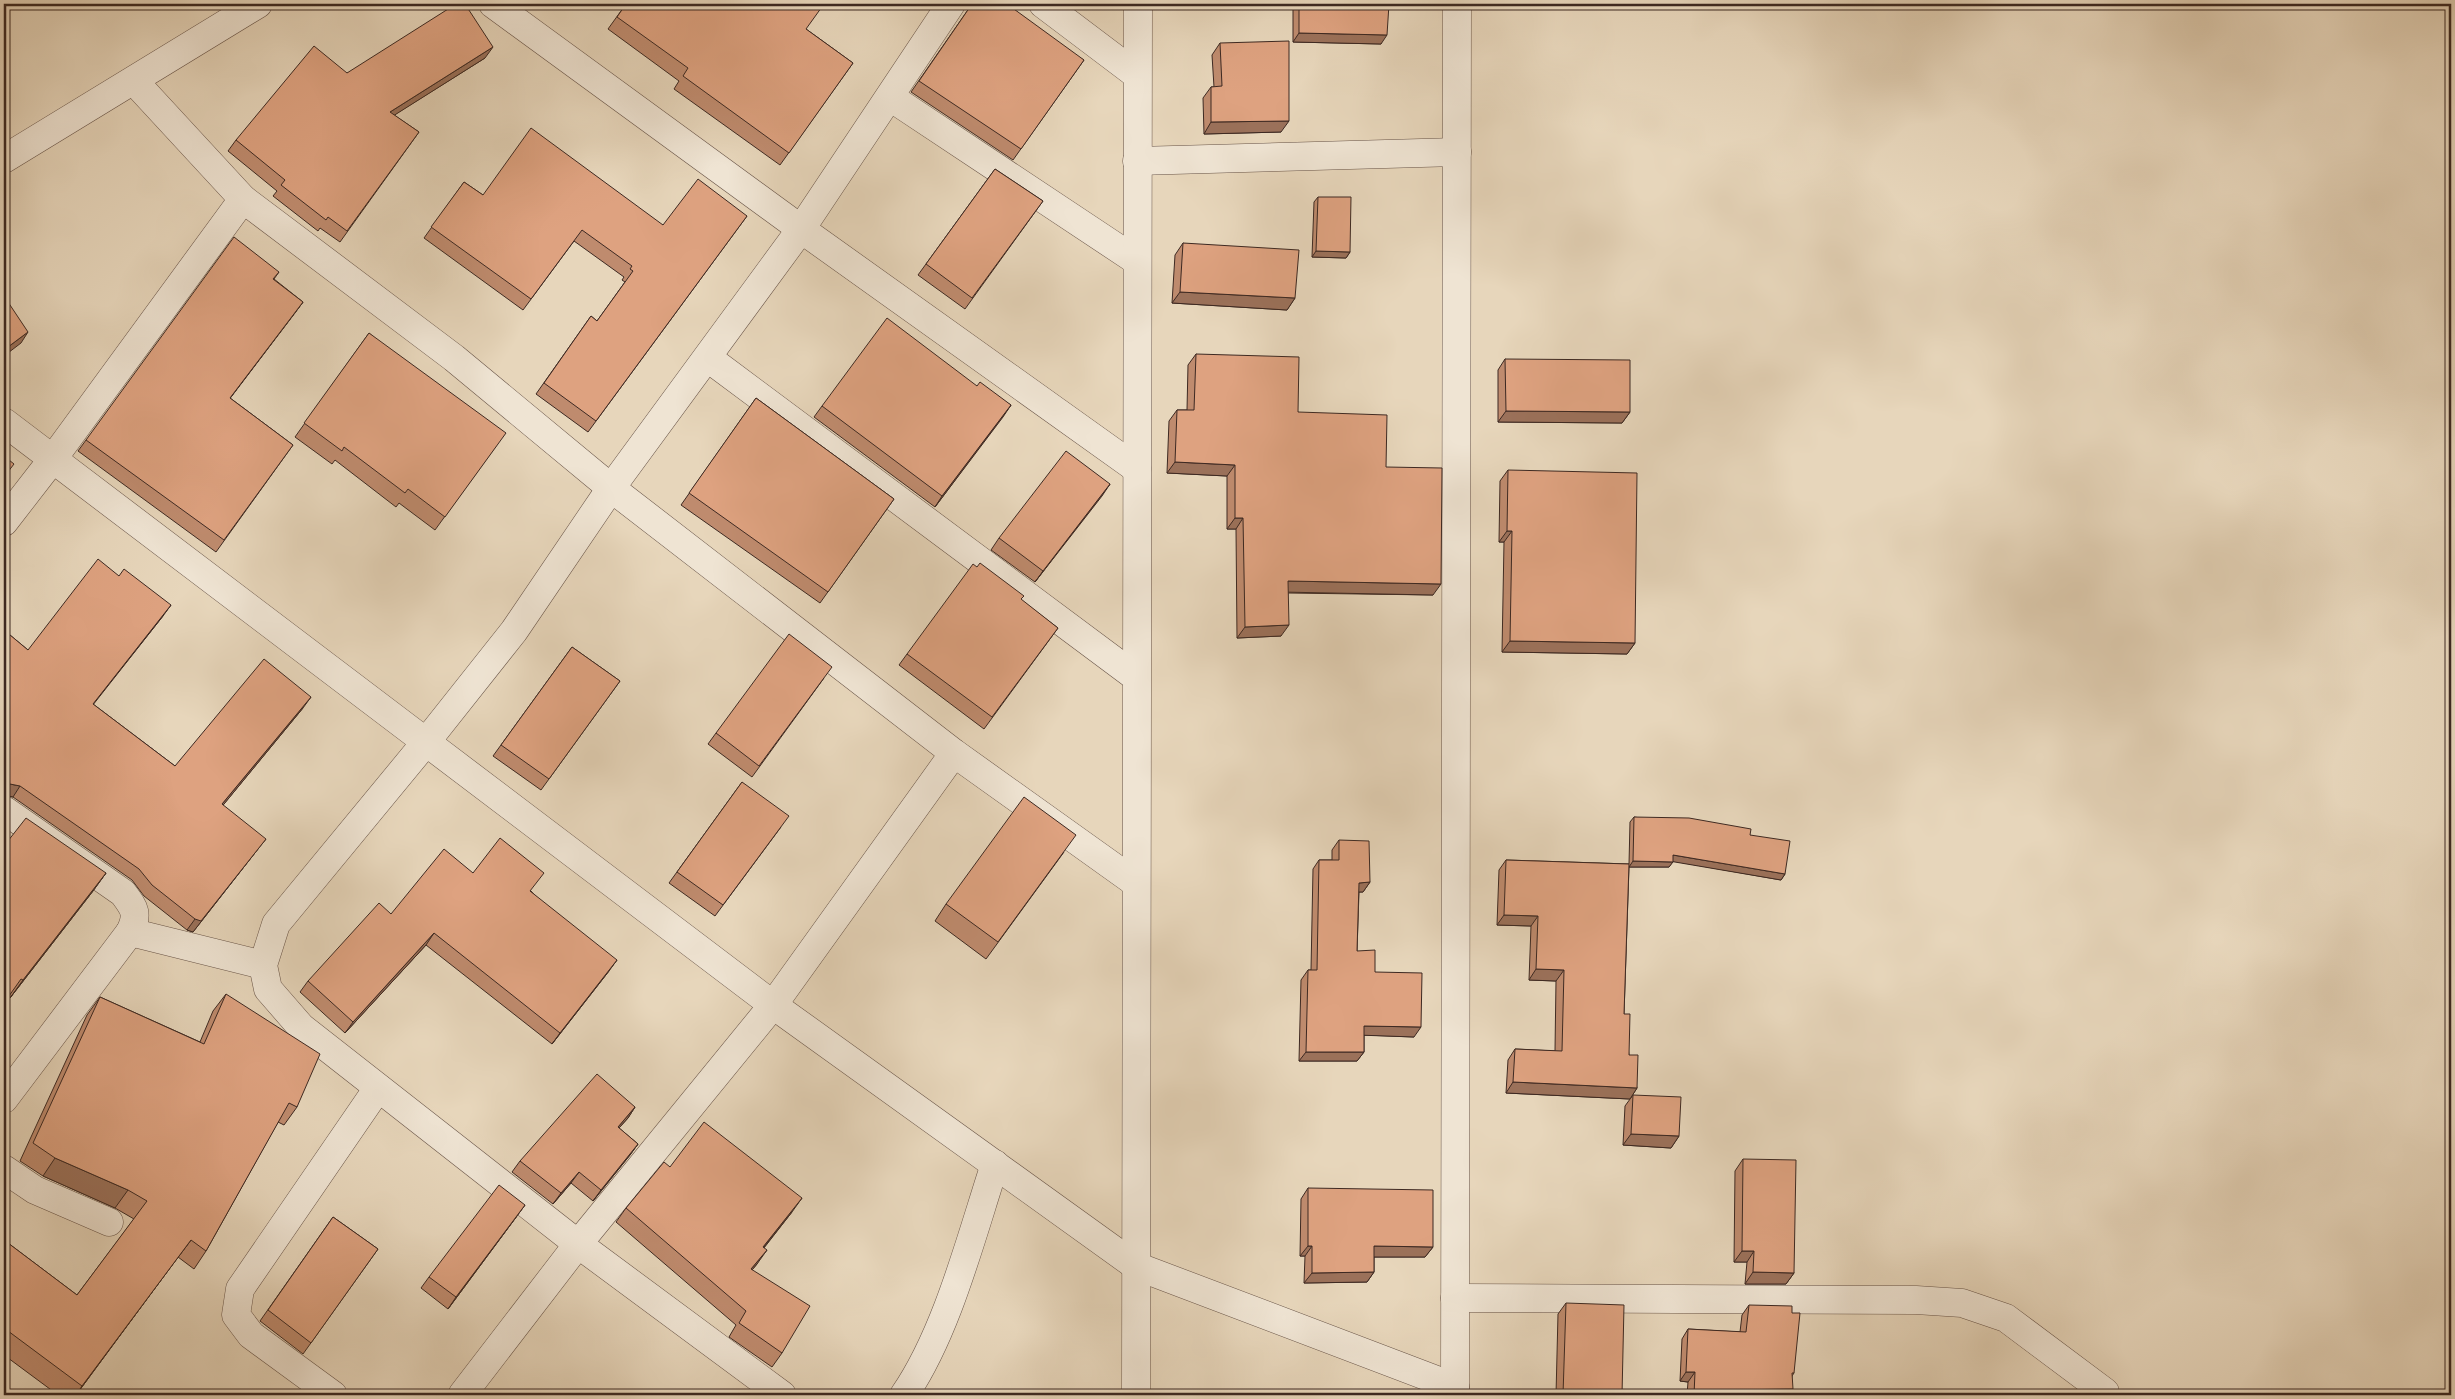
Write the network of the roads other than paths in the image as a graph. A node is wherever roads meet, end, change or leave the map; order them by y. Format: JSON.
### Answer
{"nodes":[{"id":1,"x":258,"y":4,"type":"edge"},
{"id":2,"x":493,"y":4,"type":"edge"},
{"id":3,"x":951,"y":4,"type":"edge"},
{"id":4,"x":1043,"y":4,"type":"edge"},
{"id":5,"x":1138,"y":4,"type":"edge"},
{"id":6,"x":1457,"y":4,"type":"edge"},
{"id":7,"x":1137,"y":75,"type":"junction"},
{"id":8,"x":134,"y":81,"type":"junction"},
{"id":9,"x":890,"y":97,"type":"junction"},
{"id":10,"x":1457,"y":152,"type":"junction"},
{"id":11,"x":4,"y":159,"type":"edge"},
{"id":12,"x":1137,"y":161,"type":"junction"},
{"id":13,"x":243,"y":199,"type":"junction"},
{"id":14,"x":801,"y":229,"type":"junction"},
{"id":15,"x":1138,"y":261,"type":"junction"},
{"id":16,"x":708,"y":358,"type":"junction"},
{"id":17,"x":4,"y":422,"type":"edge"},
{"id":18,"x":52,"y":460,"type":"junction"},
{"id":19,"x":1137,"y":469,"type":"junction"},
{"id":20,"x":610,"y":488,"type":"junction"},
{"id":21,"x":4,"y":522,"type":"edge"},
{"id":22,"x":1136,"y":678,"type":"junction"},
{"id":23,"x":426,"y":742,"type":"junction"},
{"id":24,"x":954,"y":753,"type":"junction"},
{"id":25,"x":4,"y":810,"type":"edge"},
{"id":26,"x":1136,"y":883,"type":"junction"},
{"id":27,"x":130,"y":932,"type":"junction"},
{"id":28,"x":263,"y":965,"type":"junction"},
{"id":29,"x":773,"y":1005,"type":"junction"},
{"id":30,"x":378,"y":1088,"type":"junction"},
{"id":31,"x":4,"y":1099,"type":"edge"},
{"id":32,"x":995,"y":1164,"type":"junction"},
{"id":33,"x":4,"y":1169,"type":"edge"},
{"id":34,"x":109,"y":1222,"type":"dead end"},
{"id":35,"x":578,"y":1244,"type":"junction"},
{"id":36,"x":1136,"y":1266,"type":"junction"},
{"id":37,"x":1455,"y":1298,"type":"junction"},
{"id":38,"x":1455,"y":1391,"type":"edge"},
{"id":39,"x":2105,"y":1392,"type":"dead end"},
{"id":40,"x":333,"y":1395,"type":"edge"},
{"id":41,"x":462,"y":1395,"type":"edge"},
{"id":42,"x":782,"y":1395,"type":"edge"},
{"id":43,"x":904,"y":1395,"type":"edge"},
{"id":44,"x":1136,"y":1395,"type":"edge"}],
"edges":[{"from":1,"to":8,"type":"street"},
{"from":2,"to":14,"type":"street"},
{"from":3,"to":9,"type":"street"},
{"from":4,"to":7,"type":"street"},
{"from":5,"to":7,"type":"street"},
{"from":6,"to":10,"type":"street"},
{"from":7,"to":12,"type":"street"},
{"from":8,"to":11,"type":"street"},
{"from":8,"to":13,"type":"street"},
{"from":9,"to":14,"type":"street"},
{"from":9,"to":15,"type":"street"},
{"from":10,"to":12,"type":"street"},
{"from":10,"to":37,"type":"street"},
{"from":12,"to":15,"type":"street"},
{"from":13,"to":18,"type":"street"},
{"from":13,"to":20,"type":"street"},
{"from":14,"to":16,"type":"street"},
{"from":14,"to":19,"type":"street"},
{"from":15,"to":19,"type":"street"},
{"from":16,"to":20,"type":"street"},
{"from":16,"to":22,"type":"street"},
{"from":17,"to":18,"type":"street"},
{"from":18,"to":21,"type":"street"},
{"from":18,"to":23,"type":"street"},
{"from":19,"to":22,"type":"street"},
{"from":20,"to":23,"type":"street"},
{"from":20,"to":24,"type":"street"},
{"from":22,"to":26,"type":"street"},
{"from":23,"to":28,"type":"street"},
{"from":23,"to":29,"type":"street"},
{"from":24,"to":26,"type":"street"},
{"from":24,"to":29,"type":"street"},
{"from":25,"to":27,"type":"street"},
{"from":26,"to":36,"type":"street"},
{"from":27,"to":28,"type":"street"},
{"from":27,"to":31,"type":"street"},
{"from":28,"to":30,"type":"street"},
{"from":29,"to":32,"type":"street"},
{"from":29,"to":35,"type":"street"},
{"from":30,"to":35,"type":"street"},
{"from":30,"to":40,"type":"street"},
{"from":32,"to":36,"type":"street"},
{"from":32,"to":43,"type":"street"},
{"from":33,"to":34,"type":"street"},
{"from":35,"to":41,"type":"street"},
{"from":35,"to":42,"type":"street"},
{"from":36,"to":38,"type":"street"},
{"from":36,"to":44,"type":"street"},
{"from":37,"to":38,"type":"street"},
{"from":37,"to":39,"type":"street"}]}
